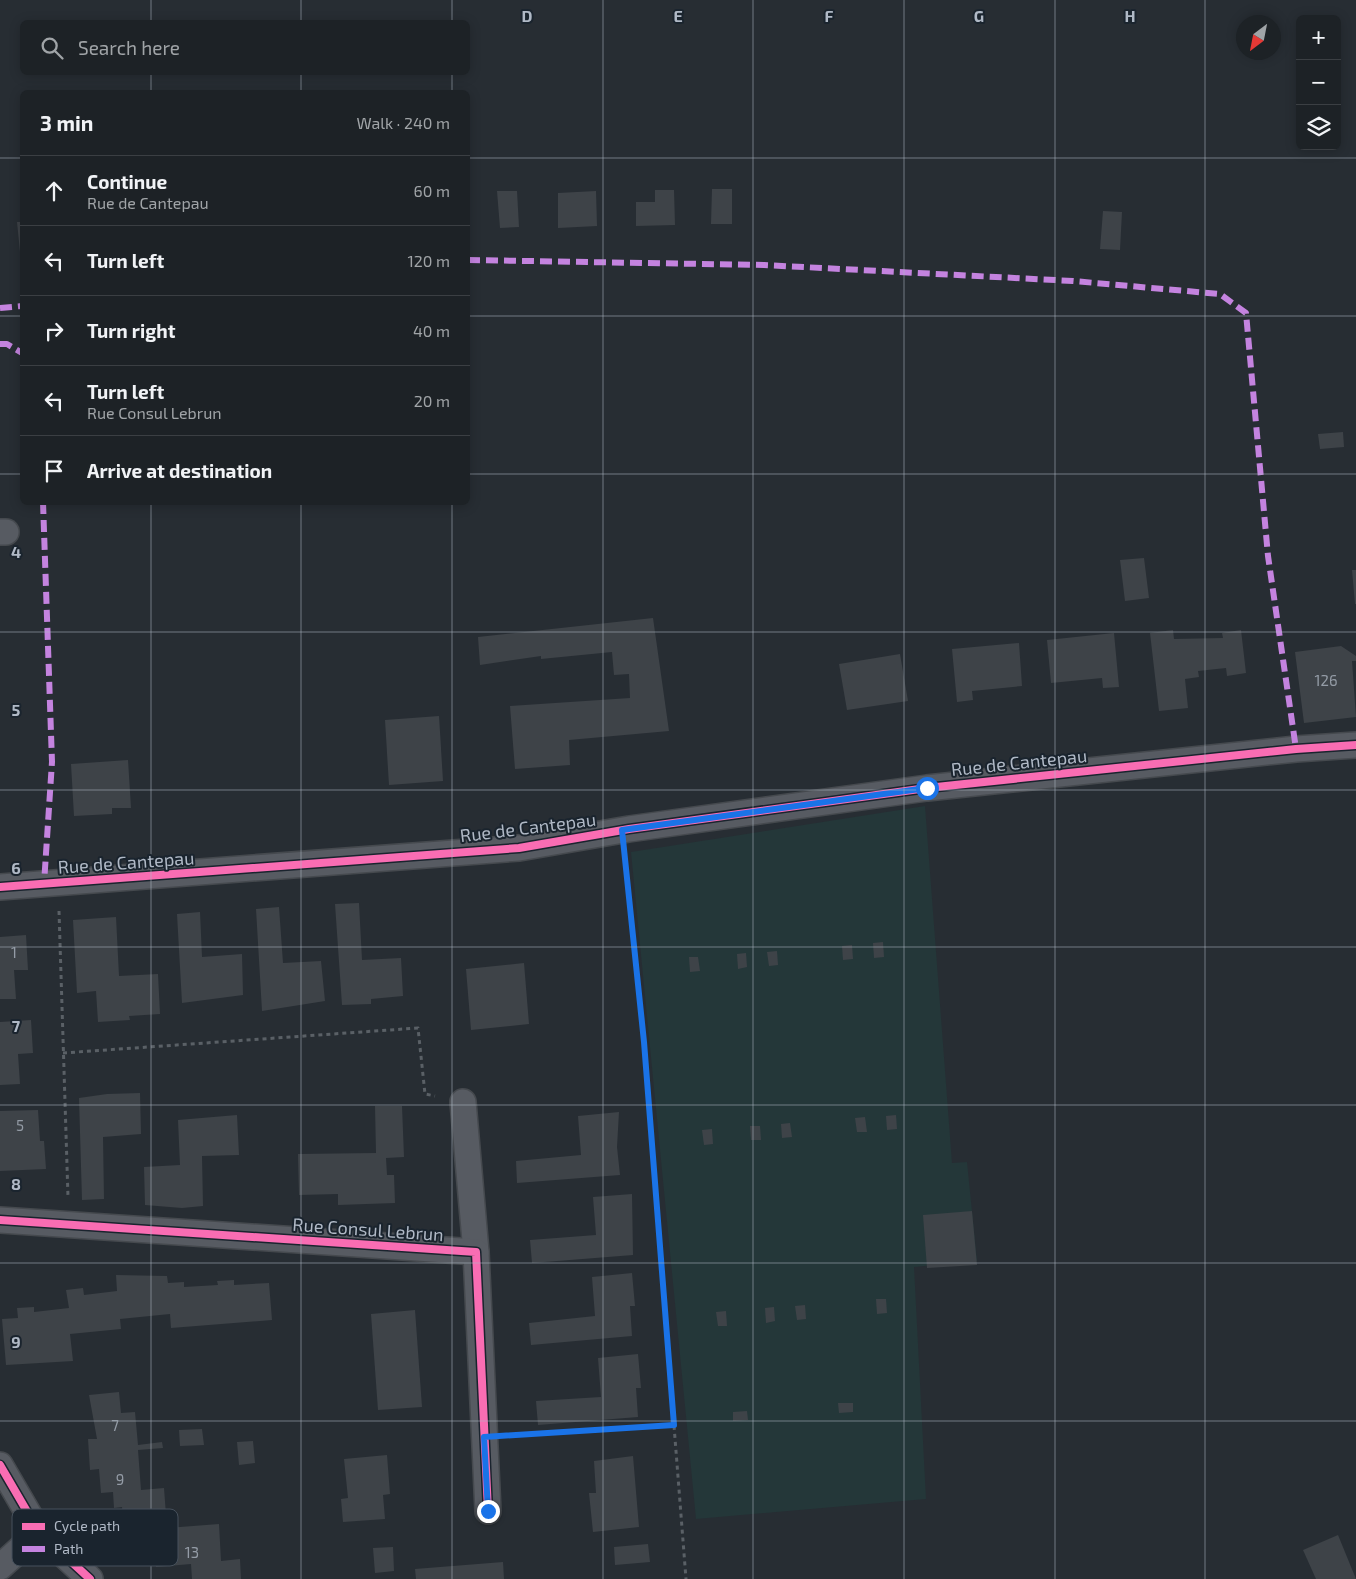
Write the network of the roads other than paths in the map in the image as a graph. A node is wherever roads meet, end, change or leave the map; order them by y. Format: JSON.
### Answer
{"nodes":[{"id":1,"x":1356,"y":745,"type":"edge"},
{"id":2,"x":0,"y":887,"type":"edge"},
{"id":3,"x":463,"y":1102,"type":"road end"},
{"id":4,"x":0,"y":1220,"type":"edge"},
{"id":5,"x":476,"y":1252,"type":"junction"},
{"id":6,"x":0,"y":1465,"type":"edge"},
{"id":7,"x":26,"y":1509,"type":"edge"},
{"id":8,"x":488,"y":1511,"type":"dead end"},
{"id":9,"x":12,"y":1556,"type":"edge"},
{"id":10,"x":76,"y":1566,"type":"edge"},
{"id":11,"x":0,"y":1567,"type":"edge"},
{"id":12,"x":90,"y":1579,"type":"edge"}],
"edges":[{"from":1,"to":2,"type":"street","name":"Rue de Cantepau"},
{"from":3,"to":5,"type":"street"},
{"from":4,"to":5,"type":"street","name":"Rue Consul Lebrun"},
{"from":5,"to":8,"type":"street"},
{"from":6,"to":7,"type":"street"},
{"from":9,"to":11,"type":"street"},
{"from":10,"to":12,"type":"street"}]}
